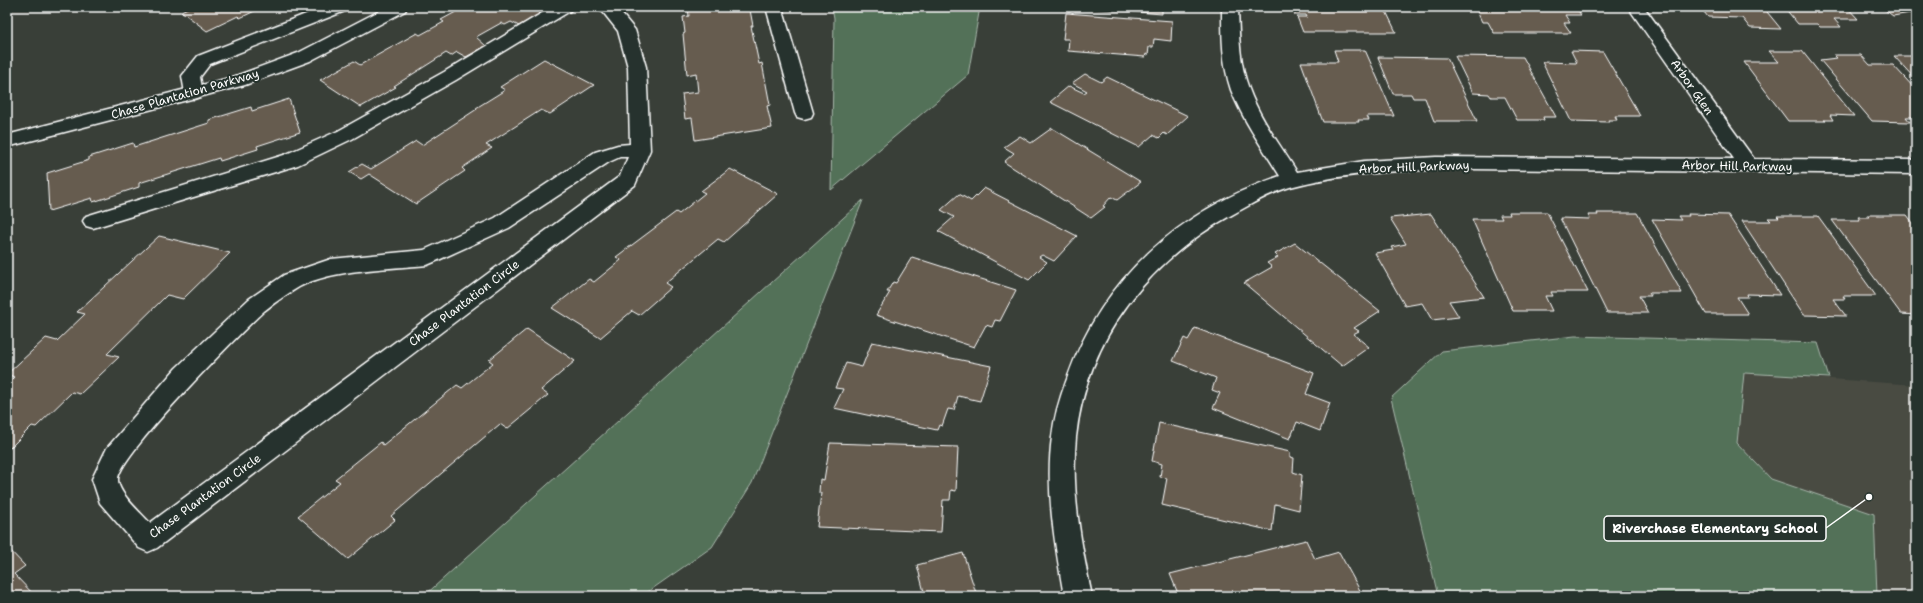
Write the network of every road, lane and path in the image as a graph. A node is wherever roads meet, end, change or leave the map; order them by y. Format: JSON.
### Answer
{"nodes":[{"id":1,"x":339,"y":7,"type":"edge"},
{"id":2,"x":399,"y":7,"type":"edge"},
{"id":3,"x":564,"y":7,"type":"edge"},
{"id":4,"x":607,"y":7,"type":"edge"},
{"id":5,"x":774,"y":7,"type":"edge"},
{"id":6,"x":1230,"y":7,"type":"edge"},
{"id":7,"x":1636,"y":7,"type":"edge"},
{"id":8,"x":194,"y":93,"type":"junction"},
{"id":9,"x":804,"y":113,"type":"dead end"},
{"id":10,"x":7,"y":141,"type":"edge"},
{"id":11,"x":640,"y":150,"type":"junction"},
{"id":12,"x":1749,"y":166,"type":"junction"},
{"id":13,"x":1916,"y":167,"type":"edge"},
{"id":14,"x":1292,"y":180,"type":"junction"},
{"id":15,"x":93,"y":221,"type":"dead end"},
{"id":16,"x":1078,"y":596,"type":"edge"}],
"edges":[{"from":1,"to":8,"type":"street"},
{"from":2,"to":8,"type":"street","name":"Chase Plantation Parkway"},
{"from":3,"to":15,"type":"street"},
{"from":4,"to":11,"type":"street","name":"Chase Plantation Circle"},
{"from":5,"to":9,"type":"street"},
{"from":6,"to":14,"type":"street"},
{"from":7,"to":12,"type":"street","name":"Arbor Glen"},
{"from":8,"to":10,"type":"street","name":"Chase Plantation Parkway"},
{"from":11,"to":11,"type":"street","name":"Chase Plantation Circle"},
{"from":12,"to":13,"type":"street","name":"Arbor Hill Parkway"},
{"from":12,"to":14,"type":"street","name":"Arbor Hill Parkway"},
{"from":14,"to":16,"type":"street","name":"Arbor Hill Parkway"}]}
